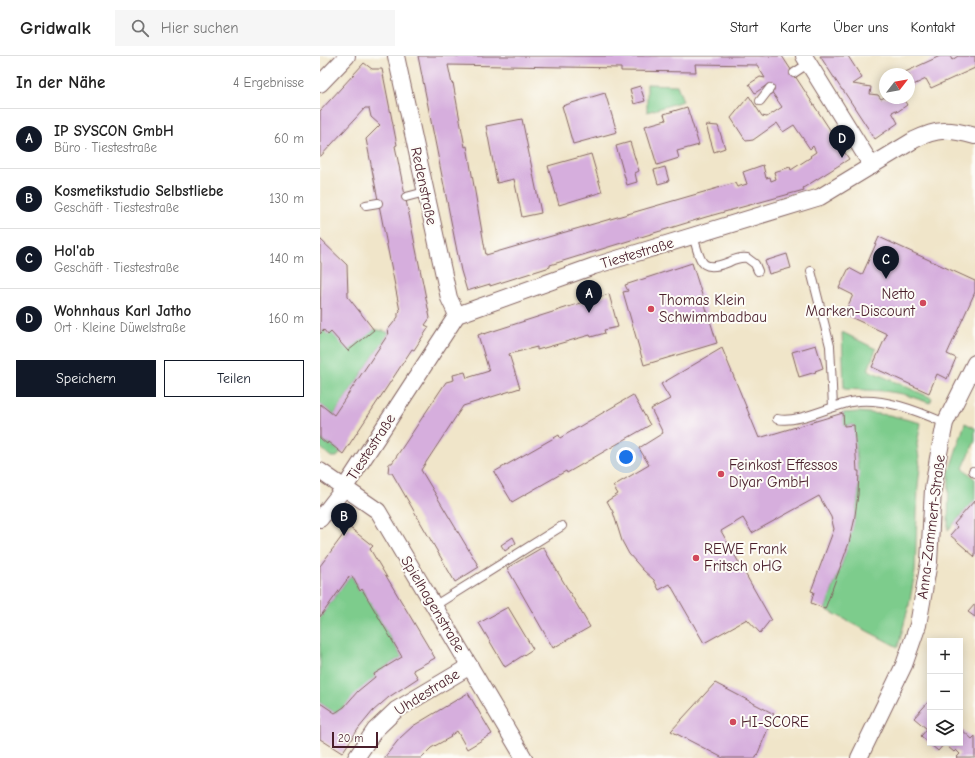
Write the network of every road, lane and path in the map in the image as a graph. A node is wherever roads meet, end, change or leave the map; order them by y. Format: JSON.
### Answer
{"nodes":[{"id":1,"x":346,"y":56,"type":"edge"},
{"id":2,"x":396,"y":56,"type":"edge"},
{"id":3,"x":807,"y":60,"type":"edge"},
{"id":4,"x":794,"y":73,"type":"dead end"},
{"id":5,"x":320,"y":84,"type":"edge"},
{"id":6,"x":770,"y":88,"type":"dead end"},
{"id":7,"x":760,"y":101,"type":"dead end"},
{"id":8,"x":975,"y":136,"type":"edge"},
{"id":9,"x":872,"y":166,"type":"junction"},
{"id":10,"x":426,"y":192,"type":"junction"},
{"id":11,"x":406,"y":197,"type":"dead end"},
{"id":12,"x":378,"y":202,"type":"dead end"},
{"id":13,"x":366,"y":205,"type":"dead end"},
{"id":14,"x":694,"y":236,"type":"junction"},
{"id":15,"x":758,"y":271,"type":"dead end"},
{"id":16,"x":811,"y":271,"type":"dead end"},
{"id":17,"x":457,"y":315,"type":"junction"},
{"id":18,"x":974,"y":367,"type":"edge"},
{"id":19,"x":833,"y":407,"type":"junction"},
{"id":20,"x":777,"y":418,"type":"dead end"},
{"id":21,"x":945,"y":423,"type":"junction"},
{"id":22,"x":320,"y":471,"type":"edge"},
{"id":23,"x":345,"y":487,"type":"junction"},
{"id":24,"x":320,"y":520,"type":"edge"},
{"id":25,"x":562,"y":526,"type":"dead end"},
{"id":26,"x":434,"y":606,"type":"junction"},
{"id":27,"x":470,"y":666,"type":"junction"},
{"id":28,"x":356,"y":758,"type":"edge"},
{"id":29,"x":524,"y":758,"type":"edge"},
{"id":30,"x":859,"y":758,"type":"edge"}],
"edges":[{"from":1,"to":5,"type":"street"},
{"from":2,"to":10,"type":"street","name":"Redenstraße"},
{"from":3,"to":4,"type":"lane"},
{"from":3,"to":9,"type":"street"},
{"from":6,"to":7,"type":"lane"},
{"from":8,"to":9,"type":"street","name":"Tiestestraße"},
{"from":9,"to":14,"type":"street","name":"Tiestestraße"},
{"from":10,"to":11,"type":"lane"},
{"from":10,"to":17,"type":"street","name":"Redenstraße"},
{"from":12,"to":13,"type":"lane"},
{"from":14,"to":15,"type":"lane"},
{"from":14,"to":17,"type":"street","name":"Tiestestraße"},
{"from":16,"to":19,"type":"lane"},
{"from":17,"to":23,"type":"street","name":"Tiestestraße"},
{"from":18,"to":21,"type":"street","name":"Anna-Zammert-Straße"},
{"from":19,"to":20,"type":"lane"},
{"from":19,"to":21,"type":"lane"},
{"from":21,"to":30,"type":"street","name":"Anna-Zammert-Straße"},
{"from":22,"to":23,"type":"street","name":"Spielhagenstraße"},
{"from":23,"to":24,"type":"street","name":"Tiestestraße"},
{"from":23,"to":26,"type":"street","name":"Spielhagenstraße"},
{"from":25,"to":26,"type":"lane"},
{"from":26,"to":27,"type":"street","name":"Spielhagenstraße"},
{"from":27,"to":28,"type":"street","name":"Uhdestraße"},
{"from":27,"to":29,"type":"street","name":"Spielhagenstraße"}]}
